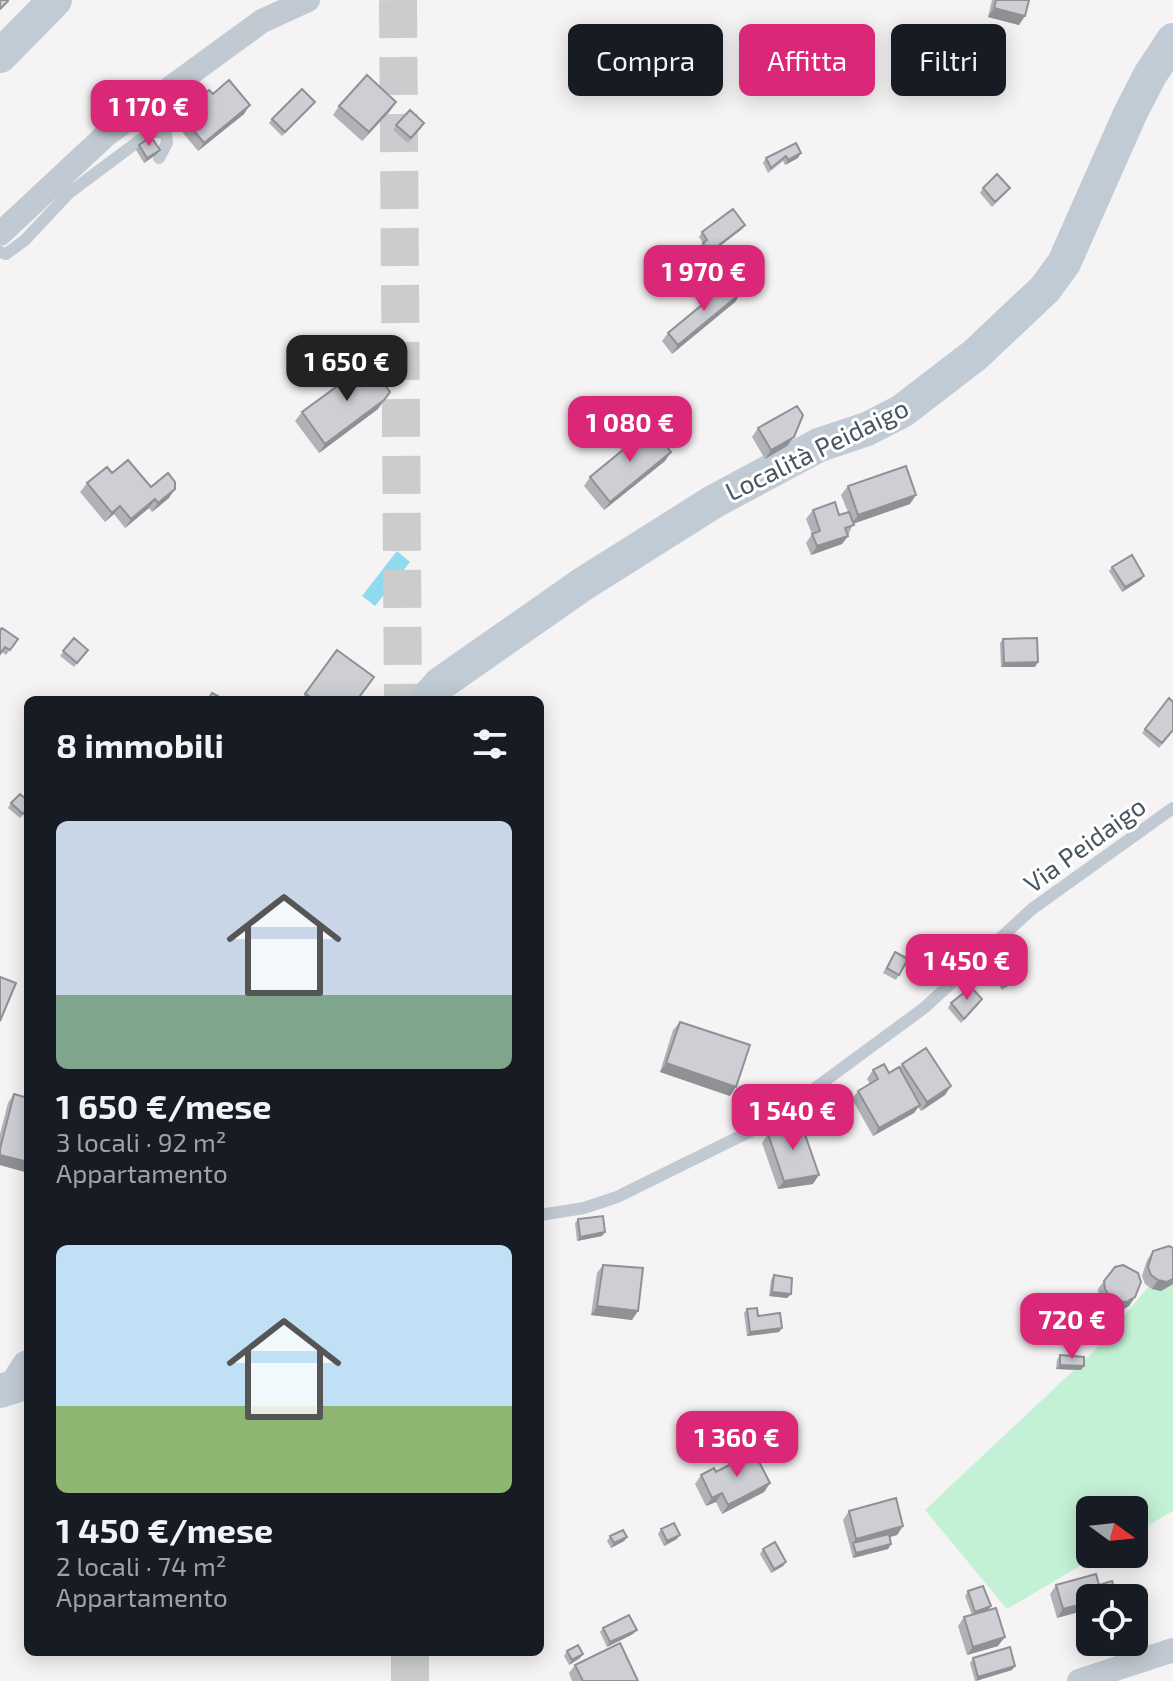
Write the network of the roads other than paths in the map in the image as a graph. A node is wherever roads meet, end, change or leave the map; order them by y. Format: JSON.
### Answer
{"nodes":[{"id":1,"x":55,"y":0,"type":"edge"},
{"id":2,"x":308,"y":0,"type":"edge"},
{"id":3,"x":1173,"y":40,"type":"edge"},
{"id":4,"x":0,"y":56,"type":"edge"},
{"id":5,"x":159,"y":158,"type":"edge"},
{"id":6,"x":0,"y":234,"type":"edge"},
{"id":7,"x":0,"y":252,"type":"edge"},
{"id":8,"x":430,"y":696,"type":"edge"},
{"id":9,"x":1173,"y":808,"type":"edge"},
{"id":10,"x":544,"y":1214,"type":"edge"},
{"id":11,"x":24,"y":1373,"type":"edge"},
{"id":12,"x":0,"y":1391,"type":"edge"},
{"id":13,"x":1173,"y":1650,"type":"edge"},
{"id":14,"x":1079,"y":1681,"type":"edge"}],
"edges":[{"from":1,"to":4,"type":"street"},
{"from":2,"to":6,"type":"street"},
{"from":3,"to":8,"type":"street","name":"Località Peidaigo"},
{"from":5,"to":7,"type":"lane"},
{"from":9,"to":10,"type":"lane","name":"Via Peidaigo"},
{"from":11,"to":12,"type":"street"},
{"from":13,"to":14,"type":"street"}]}
